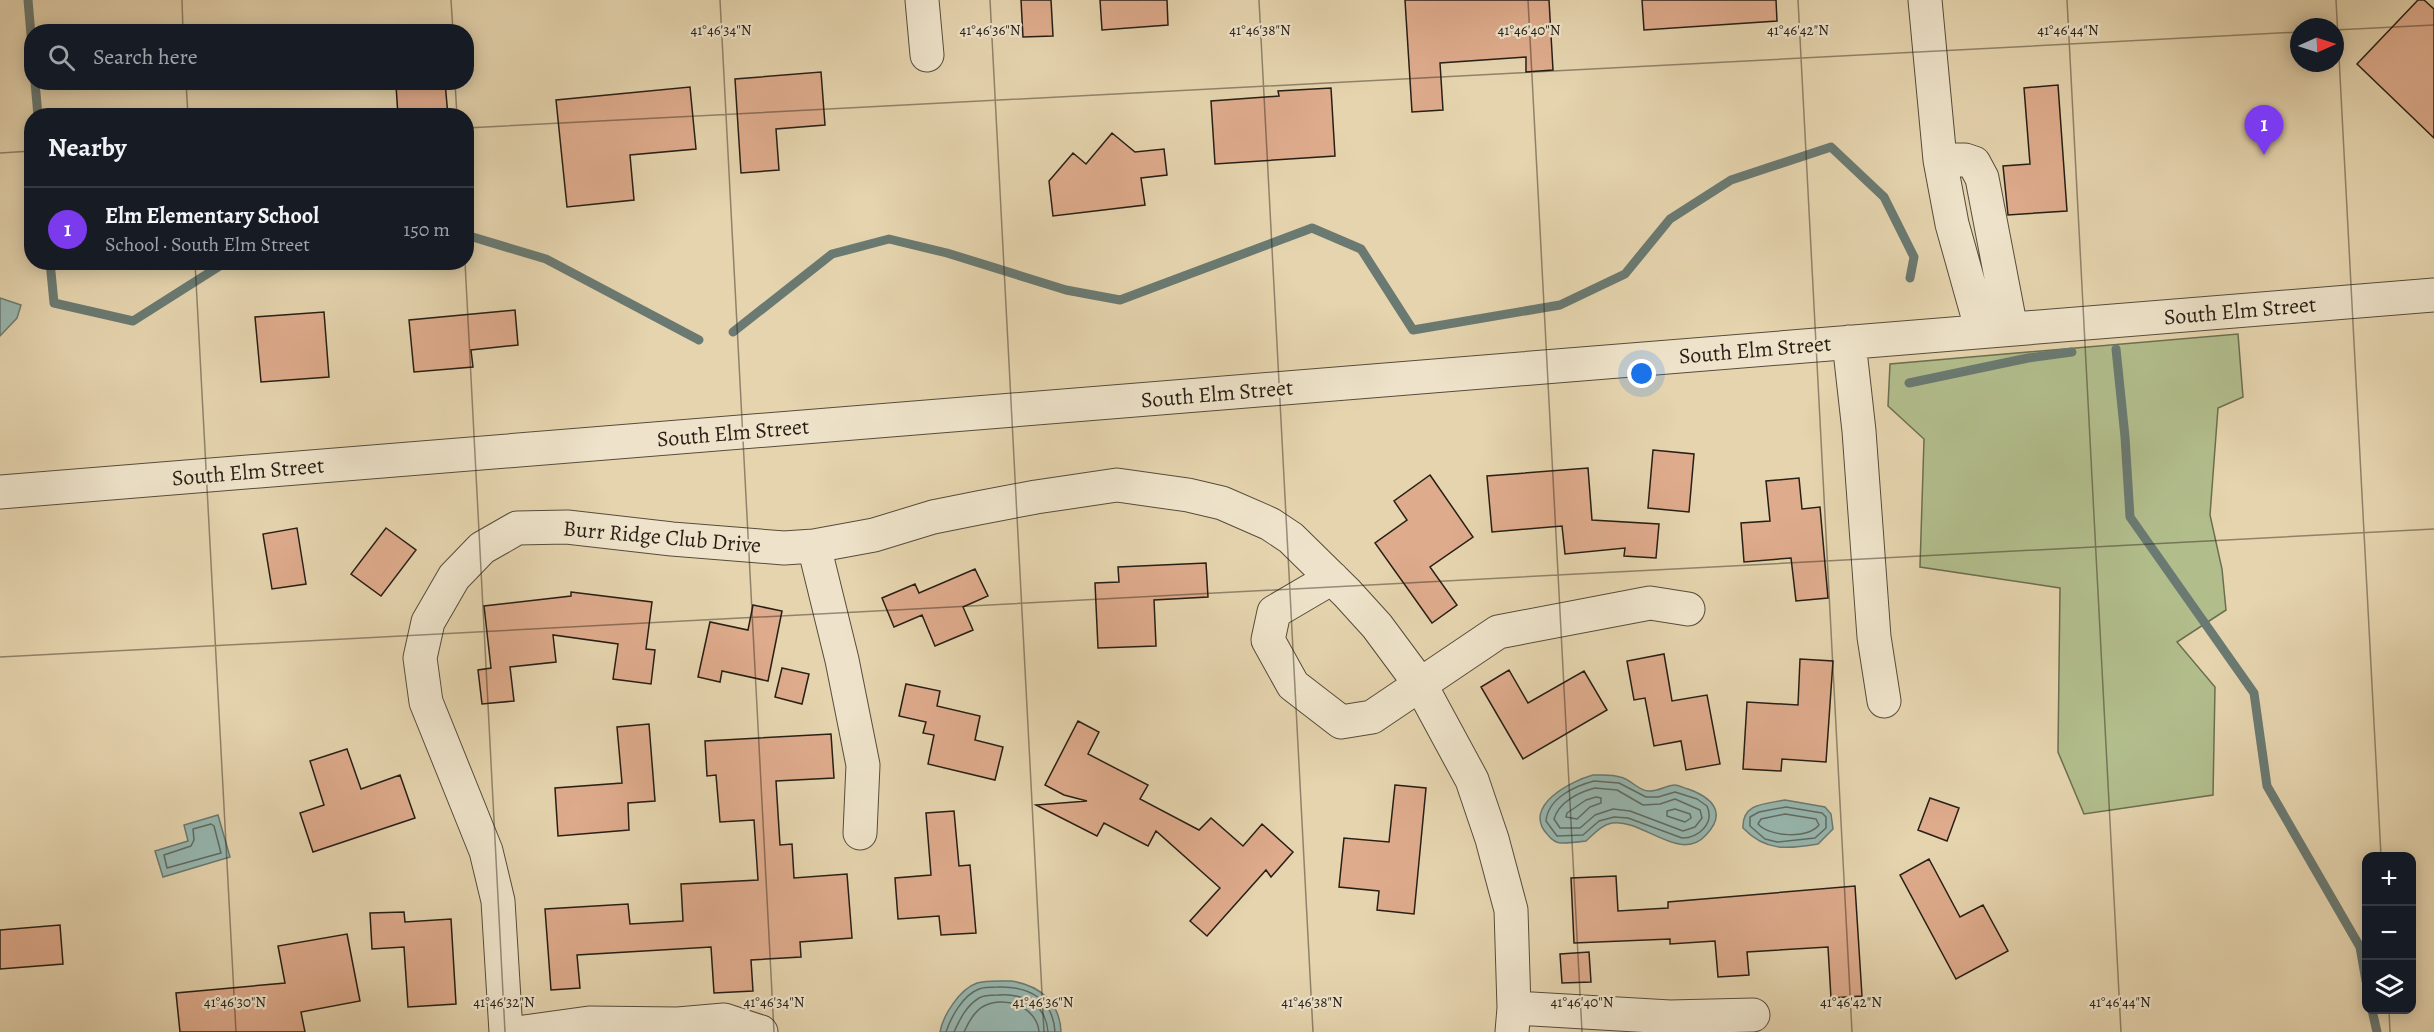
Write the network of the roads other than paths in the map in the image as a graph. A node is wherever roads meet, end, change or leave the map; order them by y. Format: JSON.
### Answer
{"nodes":[{"id":1,"x":922,"y":0,"type":"edge"},
{"id":2,"x":1925,"y":0,"type":"edge"},
{"id":3,"x":927,"y":55,"type":"dead end"},
{"id":4,"x":2434,"y":295,"type":"edge"},
{"id":5,"x":1996,"y":330,"type":"junction"},
{"id":6,"x":1849,"y":342,"type":"junction"},
{"id":7,"x":0,"y":492,"type":"edge"},
{"id":8,"x":814,"y":546,"type":"junction"},
{"id":9,"x":1332,"y":578,"type":"junction"},
{"id":10,"x":1688,"y":609,"type":"dead end"},
{"id":11,"x":1420,"y":684,"type":"junction"},
{"id":12,"x":1884,"y":701,"type":"dead end"},
{"id":13,"x":860,"y":833,"type":"dead end"},
{"id":14,"x":1753,"y":1015,"type":"dead end"},
{"id":15,"x":1513,"y":1020,"type":"edge"},
{"id":16,"x":506,"y":1032,"type":"edge"},
{"id":17,"x":524,"y":1032,"type":"edge"},
{"id":18,"x":760,"y":1032,"type":"edge"}],
"edges":[{"from":1,"to":3,"type":"street"},
{"from":2,"to":5,"type":"street"},
{"from":4,"to":5,"type":"street","name":"South Elm Street"},
{"from":5,"to":6,"type":"street","name":"South Elm Street"},
{"from":6,"to":7,"type":"street","name":"South Elm Street"},
{"from":6,"to":12,"type":"street"},
{"from":8,"to":9,"type":"street","name":"Burr Ridge Club Drive"},
{"from":8,"to":13,"type":"street"},
{"from":8,"to":16,"type":"street","name":"Burr Ridge Club Drive"},
{"from":9,"to":11,"type":"street","name":"Burr Ridge Club Drive"},
{"from":9,"to":11,"type":"street"},
{"from":10,"to":11,"type":"street"},
{"from":11,"to":15,"type":"street","name":"Burr Ridge Club Drive"},
{"from":14,"to":15,"type":"street"},
{"from":17,"to":18,"type":"street"}]}
